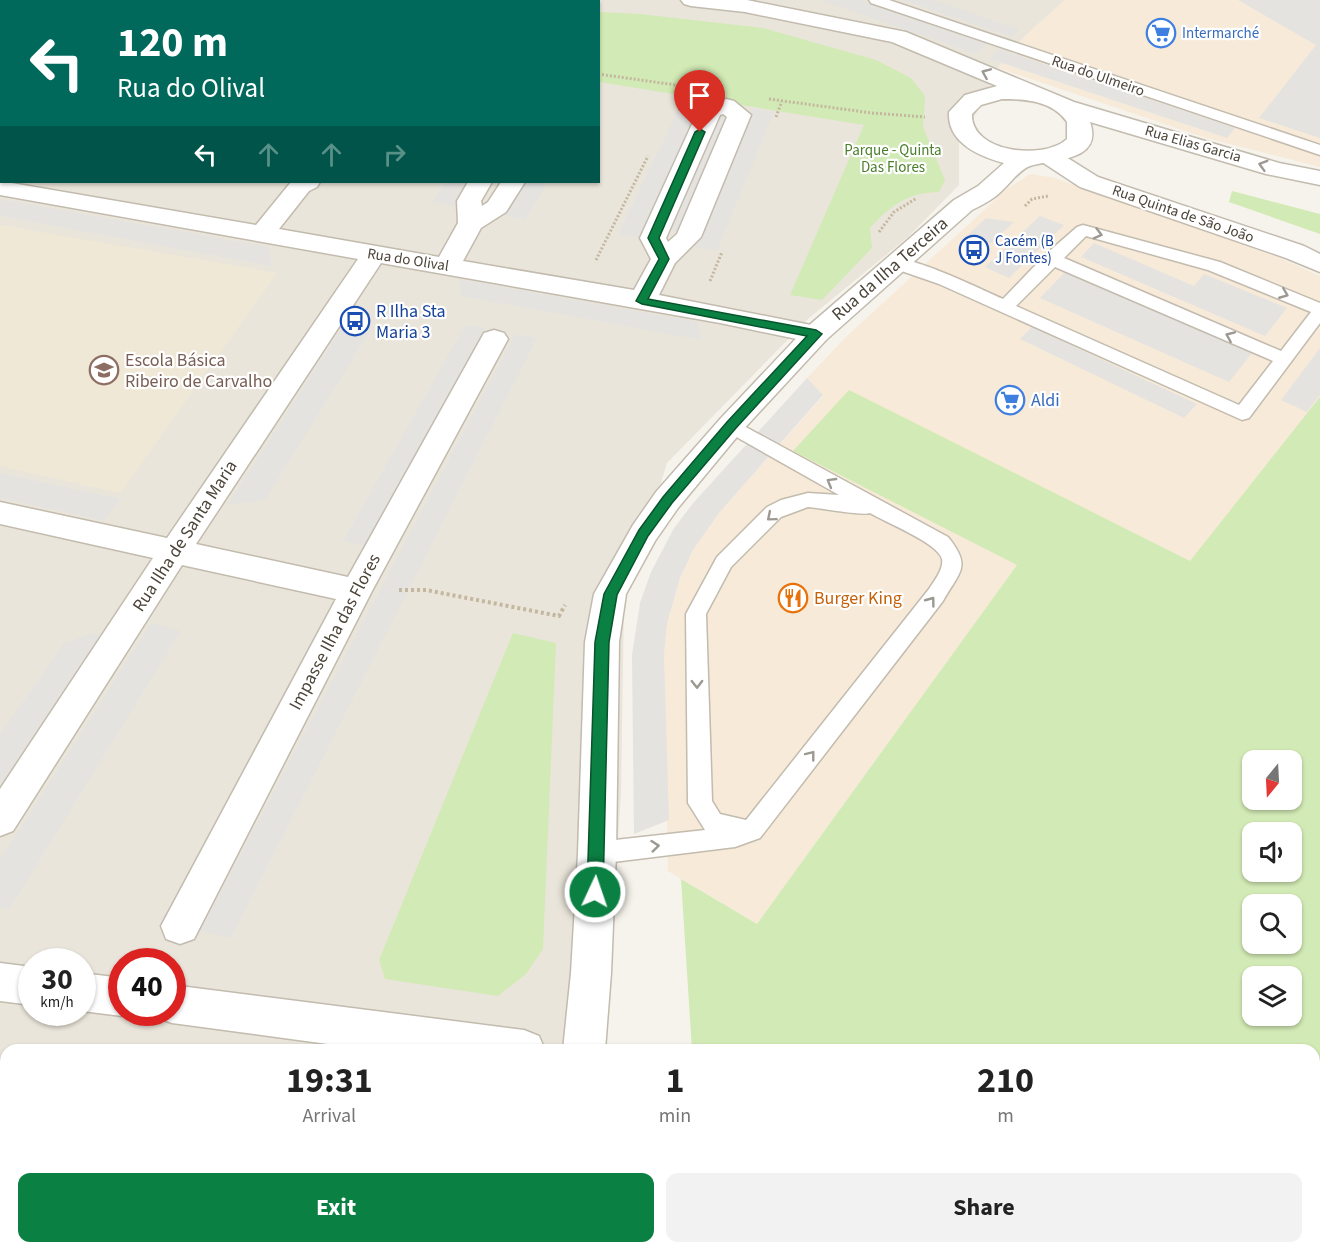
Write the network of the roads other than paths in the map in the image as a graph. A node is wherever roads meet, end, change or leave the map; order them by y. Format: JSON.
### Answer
{"nodes":[{"id":1,"x":691,"y":0,"type":"edge"},
{"id":2,"x":876,"y":0,"type":"edge"},
{"id":3,"x":746,"y":3,"type":"edge"},
{"id":4,"x":833,"y":24,"type":"junction"},
{"id":5,"x":1040,"y":96,"type":"junction"},
{"id":6,"x":970,"y":101,"type":"junction"},
{"id":7,"x":1066,"y":107,"type":"junction"},
{"id":8,"x":1080,"y":139,"type":"junction"},
{"id":9,"x":972,"y":142,"type":"junction"},
{"id":10,"x":1320,"y":150,"type":"edge"},
{"id":11,"x":1050,"y":157,"type":"junction"},
{"id":12,"x":1023,"y":159,"type":"junction"},
{"id":13,"x":1320,"y":178,"type":"edge"},
{"id":14,"x":104,"y":183,"type":"edge"},
{"id":15,"x":302,"y":183,"type":"edge"},
{"id":16,"x":479,"y":183,"type":"edge"},
{"id":17,"x":512,"y":183,"type":"edge"},
{"id":18,"x":0,"y":188,"type":"edge"},
{"id":19,"x":1320,"y":200,"type":"edge"},
{"id":20,"x":84,"y":204,"type":"junction"},
{"id":21,"x":963,"y":205,"type":"junction"},
{"id":22,"x":471,"y":223,"type":"junction"},
{"id":23,"x":261,"y":236,"type":"junction"},
{"id":24,"x":373,"y":255,"type":"junction"},
{"id":25,"x":664,"y":259,"type":"junction"},
{"id":26,"x":1051,"y":259,"type":"junction"},
{"id":27,"x":896,"y":263,"type":"junction"},
{"id":28,"x":1320,"y":264,"type":"edge"},
{"id":29,"x":446,"y":267,"type":"junction"},
{"id":30,"x":642,"y":301,"type":"junction"},
{"id":31,"x":1005,"y":307,"type":"junction"},
{"id":32,"x":1320,"y":310,"type":"edge"},
{"id":33,"x":816,"y":334,"type":"junction"},
{"id":34,"x":494,"y":339,"type":"dead end"},
{"id":35,"x":1284,"y":359,"type":"junction"},
{"id":36,"x":731,"y":425,"type":"junction"},
{"id":37,"x":0,"y":513,"type":"edge"},
{"id":38,"x":887,"y":514,"type":"junction"},
{"id":39,"x":174,"y":552,"type":"junction"},
{"id":40,"x":356,"y":591,"type":"junction"},
{"id":41,"x":0,"y":820,"type":"edge"},
{"id":42,"x":752,"y":831,"type":"junction"},
{"id":43,"x":597,"y":852,"type":"junction"},
{"id":44,"x":180,"y":926,"type":"dead end"},
{"id":45,"x":0,"y":982,"type":"edge"},
{"id":46,"x":18,"y":984,"type":"edge"},
{"id":47,"x":186,"y":1006,"type":"edge"},
{"id":48,"x":478,"y":1044,"type":"edge"},
{"id":49,"x":585,"y":1044,"type":"edge"}],
"edges":[{"from":1,"to":3,"type":"street"},
{"from":2,"to":10,"type":"lane","name":"Rua do Ulmeiro"},
{"from":3,"to":4,"type":"street"},
{"from":5,"to":4,"type":"street","one_way":true},
{"from":4,"to":6,"type":"street"},
{"from":5,"to":6,"type":"street"},
{"from":5,"to":7,"type":"street","name":"Rua Elias Garcia"},
{"from":6,"to":9,"type":"street"},
{"from":7,"to":8,"type":"street"},
{"from":13,"to":7,"type":"street","name":"Rua Elias Garcia","one_way":true},
{"from":8,"to":11,"type":"street"},
{"from":8,"to":19,"type":"street","name":"Rua Elias Garcia"},
{"from":9,"to":12,"type":"street"},
{"from":9,"to":21,"type":"street","name":"Rua da Ilha Terceira"},
{"from":11,"to":12,"type":"street"},
{"from":11,"to":28,"type":"street","name":"Rua Quinta de São João"},
{"from":12,"to":21,"type":"street","name":"Rua da Ilha Terceira"},
{"from":14,"to":20,"type":"street"},
{"from":15,"to":23,"type":"street"},
{"from":16,"to":22,"type":"street"},
{"from":17,"to":22,"type":"street"},
{"from":18,"to":20,"type":"street","name":"Rua do Olival"},
{"from":20,"to":23,"type":"street","name":"Rua do Olival"},
{"from":21,"to":27,"type":"street","name":"Rua da Ilha Terceira"},
{"from":22,"to":29,"type":"street"},
{"from":23,"to":24,"type":"street","name":"Rua do Olival"},
{"from":24,"to":29,"type":"street","name":"Rua do Olival"},
{"from":24,"to":39,"type":"street","name":"Rua Ilha de Santa Maria"},
{"from":25,"to":25,"type":"street"},
{"from":25,"to":30,"type":"street"},
{"from":26,"to":31,"type":"lane"},
{"from":26,"to":32,"type":"lane","one_way":true},
{"from":35,"to":26,"type":"lane","one_way":true},
{"from":27,"to":31,"type":"lane"},
{"from":27,"to":33,"type":"street","name":"Rua da Ilha Terceira"},
{"from":29,"to":30,"type":"street","name":"Rua do Olival"},
{"from":30,"to":33,"type":"street","name":"Rua do Olival"},
{"from":31,"to":35,"type":"lane"},
{"from":32,"to":35,"type":"lane"},
{"from":33,"to":36,"type":"street","name":"Rua da Ilha Terceira"},
{"from":34,"to":40,"type":"street","name":"Impasse Ilha das Flores"},
{"from":38,"to":36,"type":"lane","one_way":true},
{"from":36,"to":43,"type":"street","name":"Rua da Ilha Terceira"},
{"from":37,"to":39,"type":"street"},
{"from":42,"to":38,"type":"lane","one_way":true},
{"from":38,"to":42,"type":"lane","one_way":true},
{"from":39,"to":40,"type":"street"},
{"from":39,"to":41,"type":"street","name":"Rua Ilha de Santa Maria"},
{"from":40,"to":44,"type":"street","name":"Impasse Ilha das Flores"},
{"from":43,"to":42,"type":"lane","one_way":true},
{"from":43,"to":49,"type":"street","name":"Rua da Ilha Terceira"},
{"from":45,"to":46,"type":"street"},
{"from":47,"to":48,"type":"street"}]}
